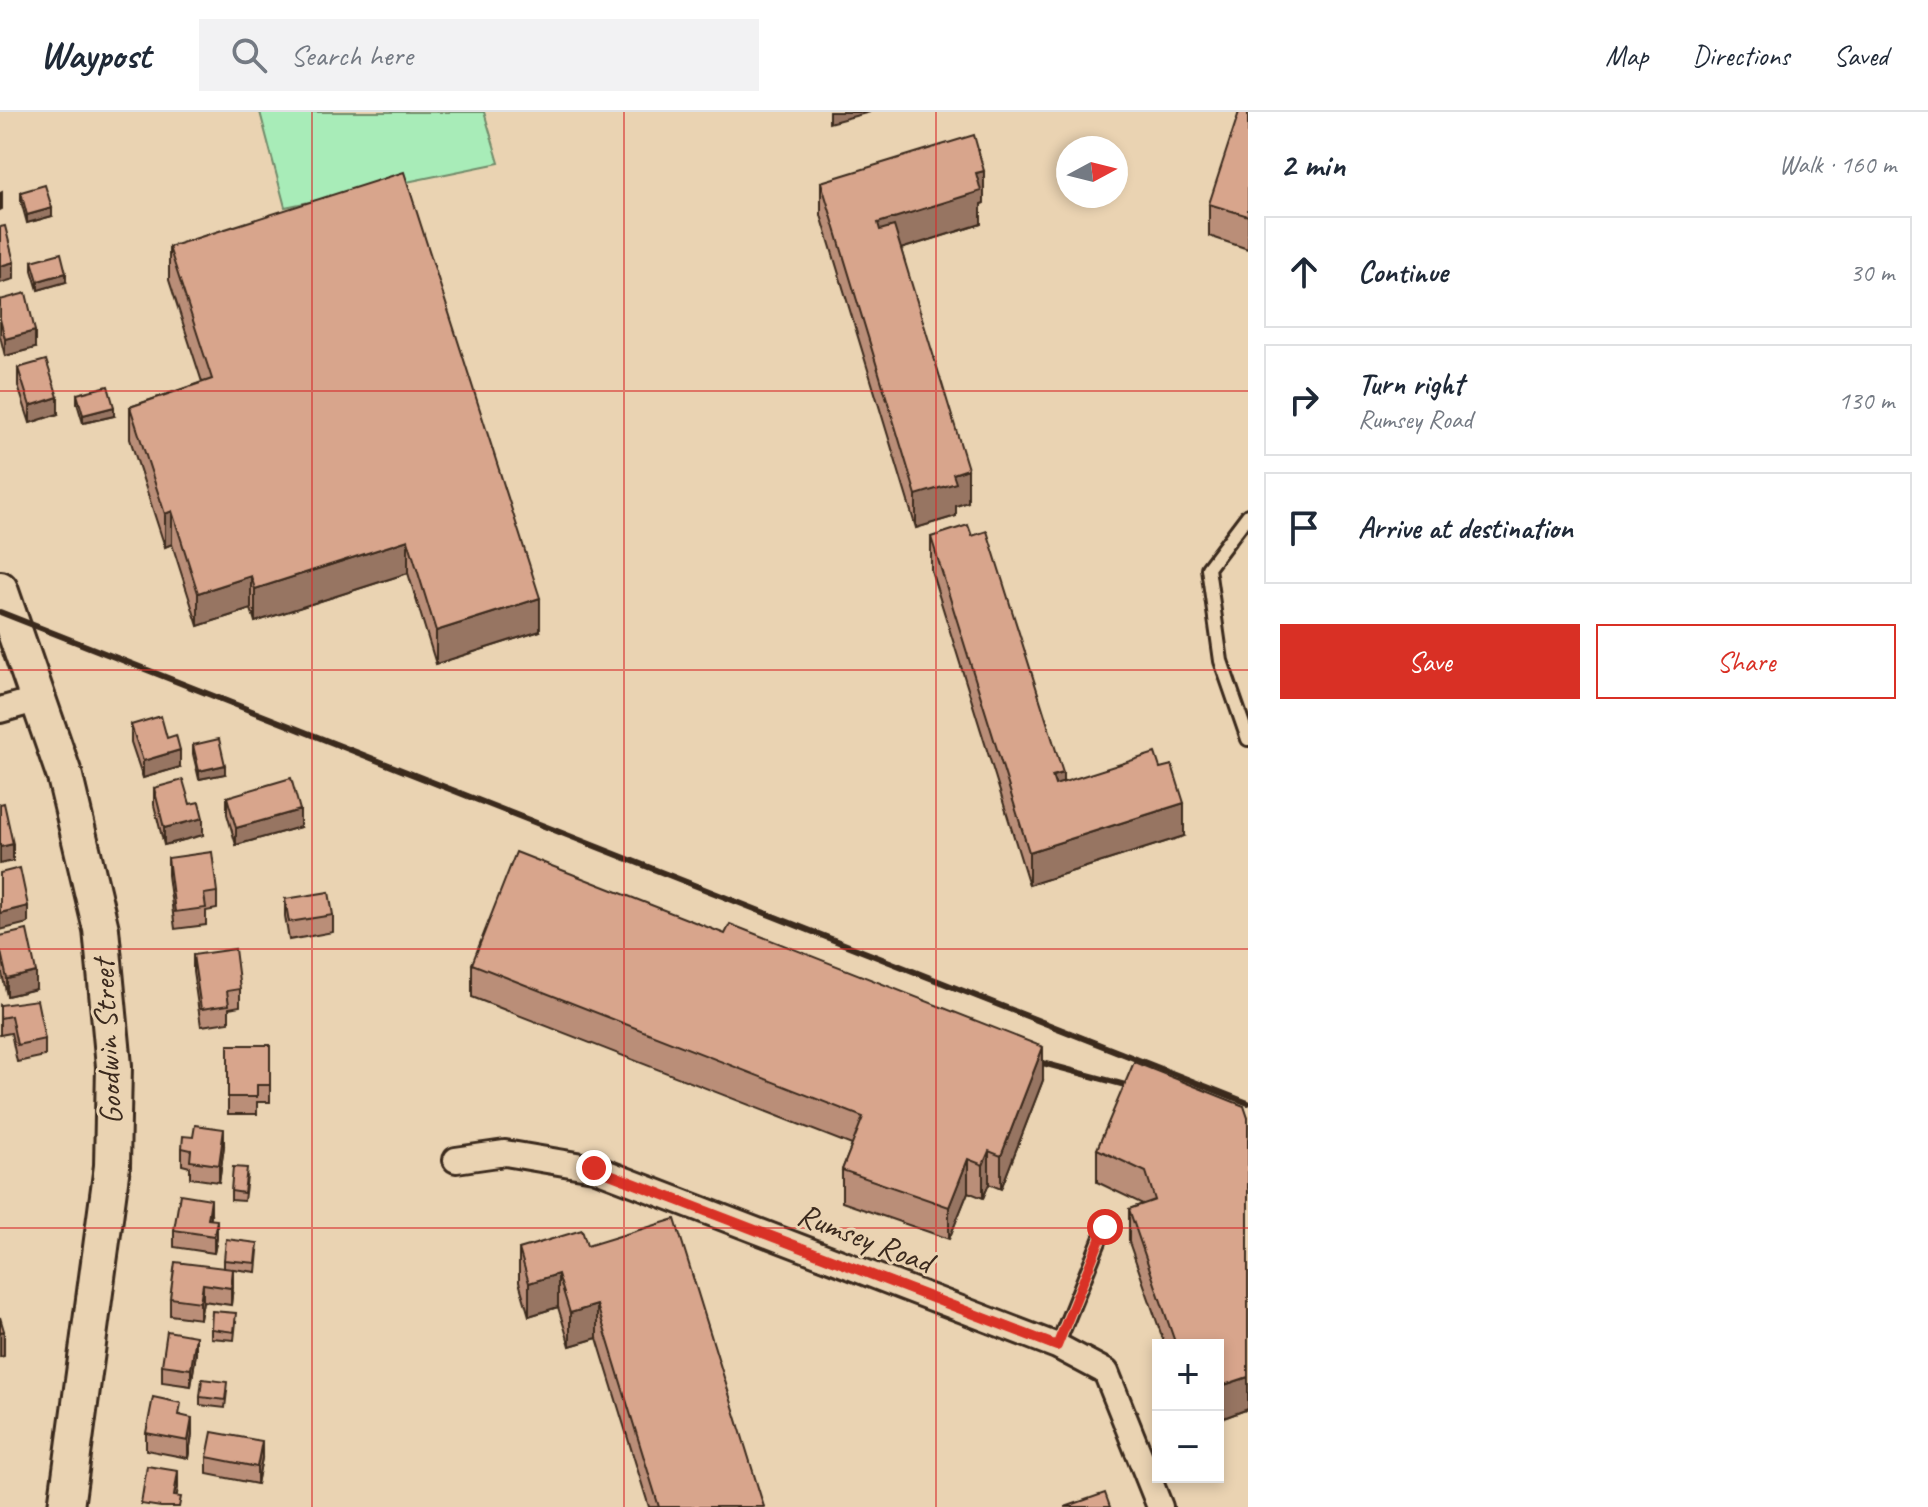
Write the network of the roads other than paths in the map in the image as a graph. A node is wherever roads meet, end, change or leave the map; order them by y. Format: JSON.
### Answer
{"nodes":[{"id":1,"x":1248,"y":515,"type":"edge"},
{"id":2,"x":0,"y":589,"type":"edge"},
{"id":3,"x":39,"y":699,"type":"junction"},
{"id":4,"x":0,"y":710,"type":"edge"},
{"id":5,"x":1248,"y":739,"type":"edge"},
{"id":6,"x":456,"y":1160,"type":"dead end"},
{"id":7,"x":1105,"y":1227,"type":"dead end"},
{"id":8,"x":1057,"y":1346,"type":"junction"},
{"id":9,"x":66,"y":1507,"type":"edge"},
{"id":10,"x":1160,"y":1507,"type":"edge"}],
"edges":[{"from":1,"to":5,"type":"lane"},
{"from":2,"to":3,"type":"street","name":"Goodwin Street"},
{"from":3,"to":4,"type":"street"},
{"from":3,"to":9,"type":"street","name":"Goodwin Street"},
{"from":6,"to":8,"type":"street","name":"Rumsey Road"},
{"from":7,"to":8,"type":"lane"},
{"from":8,"to":10,"type":"street","name":"Rumsey Road"}]}
